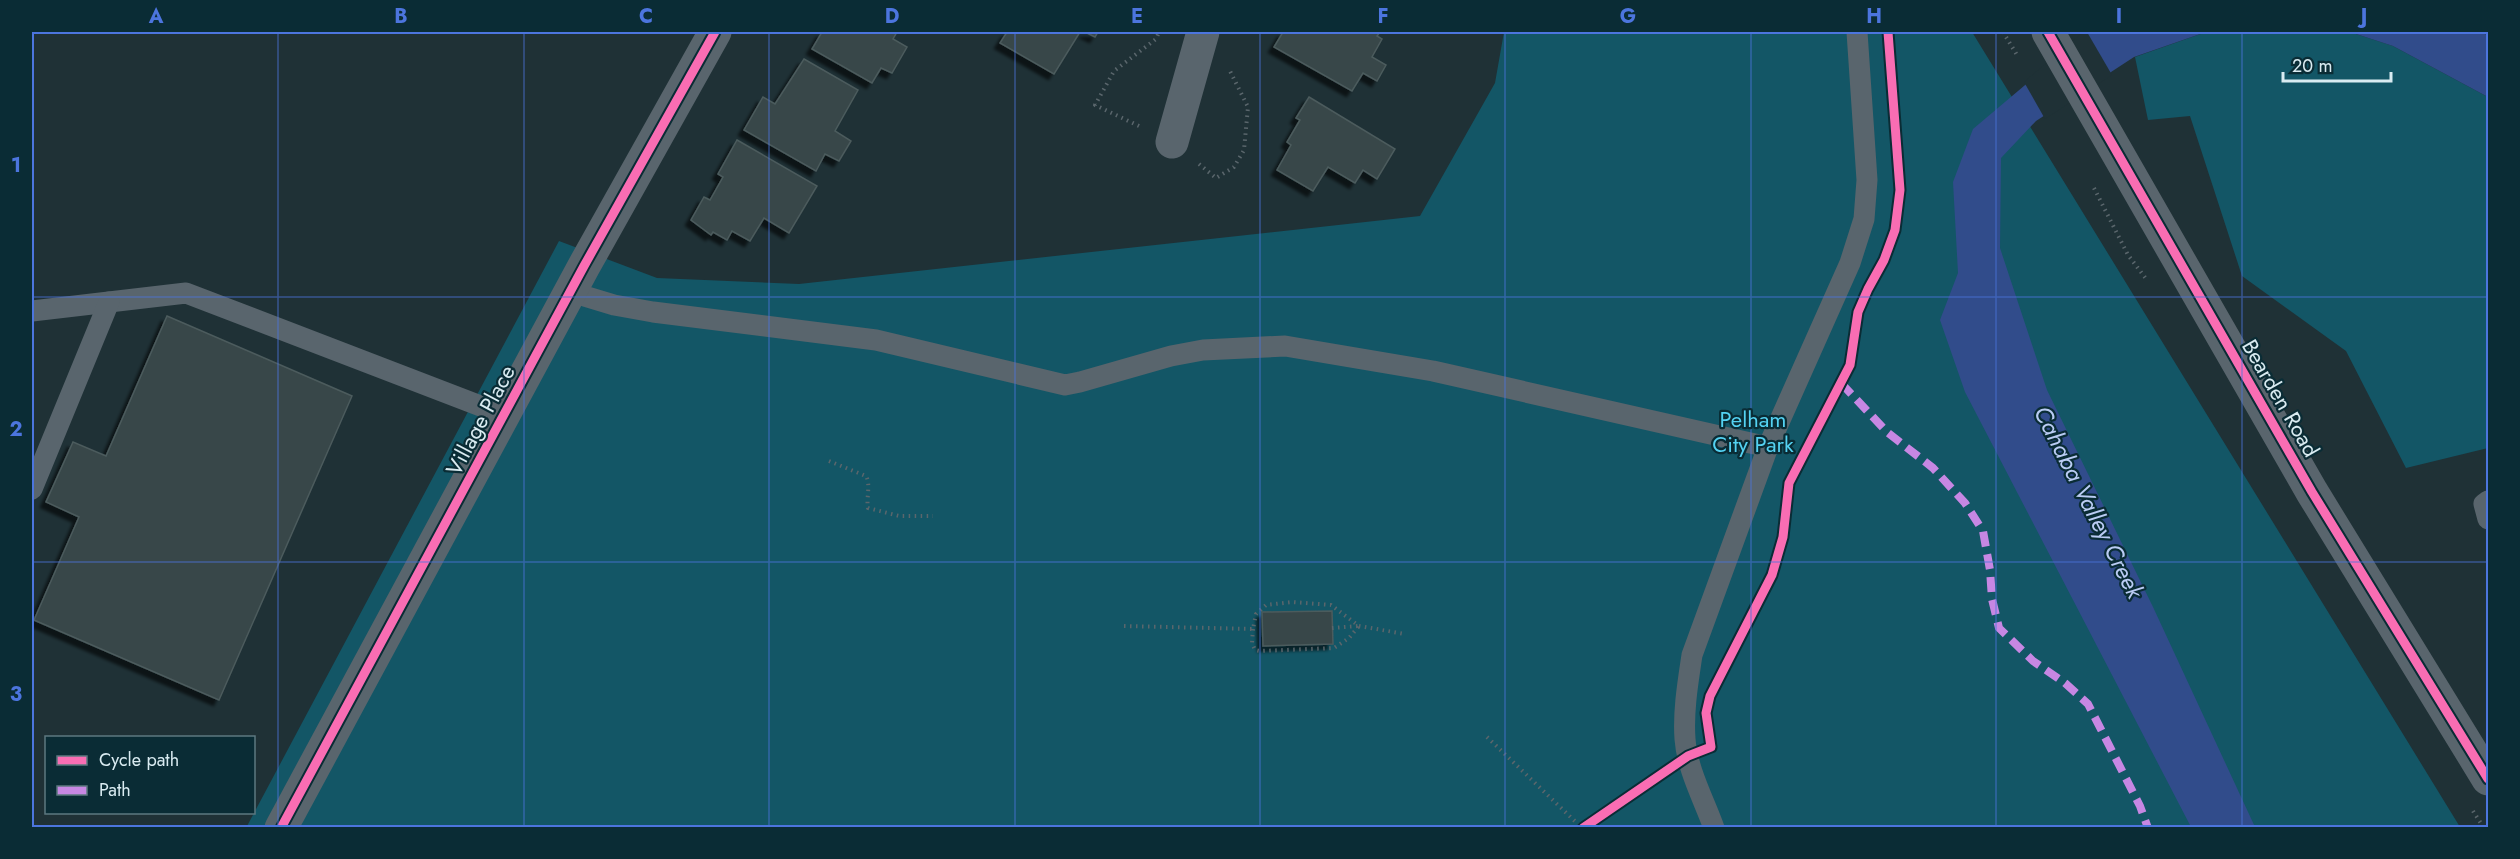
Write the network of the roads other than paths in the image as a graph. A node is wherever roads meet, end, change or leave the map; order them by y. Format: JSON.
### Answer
{"nodes":[{"id":1,"x":715,"y":32,"type":"edge"},
{"id":2,"x":1203,"y":32,"type":"edge"},
{"id":3,"x":1857,"y":32,"type":"edge"},
{"id":4,"x":2048,"y":32,"type":"edge"},
{"id":5,"x":1172,"y":142,"type":"dead end"},
{"id":6,"x":571,"y":292,"type":"junction"},
{"id":7,"x":110,"y":302,"type":"junction"},
{"id":8,"x":32,"y":311,"type":"edge"},
{"id":9,"x":504,"y":415,"type":"junction"},
{"id":10,"x":1768,"y":447,"type":"junction"},
{"id":11,"x":32,"y":489,"type":"edge"},
{"id":12,"x":2488,"y":501,"type":"edge"},
{"id":13,"x":2488,"y":519,"type":"edge"},
{"id":14,"x":2488,"y":779,"type":"edge"},
{"id":15,"x":281,"y":828,"type":"edge"},
{"id":16,"x":1714,"y":828,"type":"edge"}],
"edges":[{"from":1,"to":6,"type":"street","name":"Village Place"},
{"from":2,"to":5,"type":"street"},
{"from":3,"to":10,"type":"lane"},
{"from":4,"to":14,"type":"street","name":"Bearden Road"},
{"from":6,"to":9,"type":"street","name":"Village Place"},
{"from":6,"to":10,"type":"lane"},
{"from":7,"to":8,"type":"lane"},
{"from":7,"to":9,"type":"lane"},
{"from":7,"to":11,"type":"lane"},
{"from":9,"to":15,"type":"street","name":"Village Place"},
{"from":10,"to":16,"type":"lane"},
{"from":12,"to":13,"type":"lane"}]}
